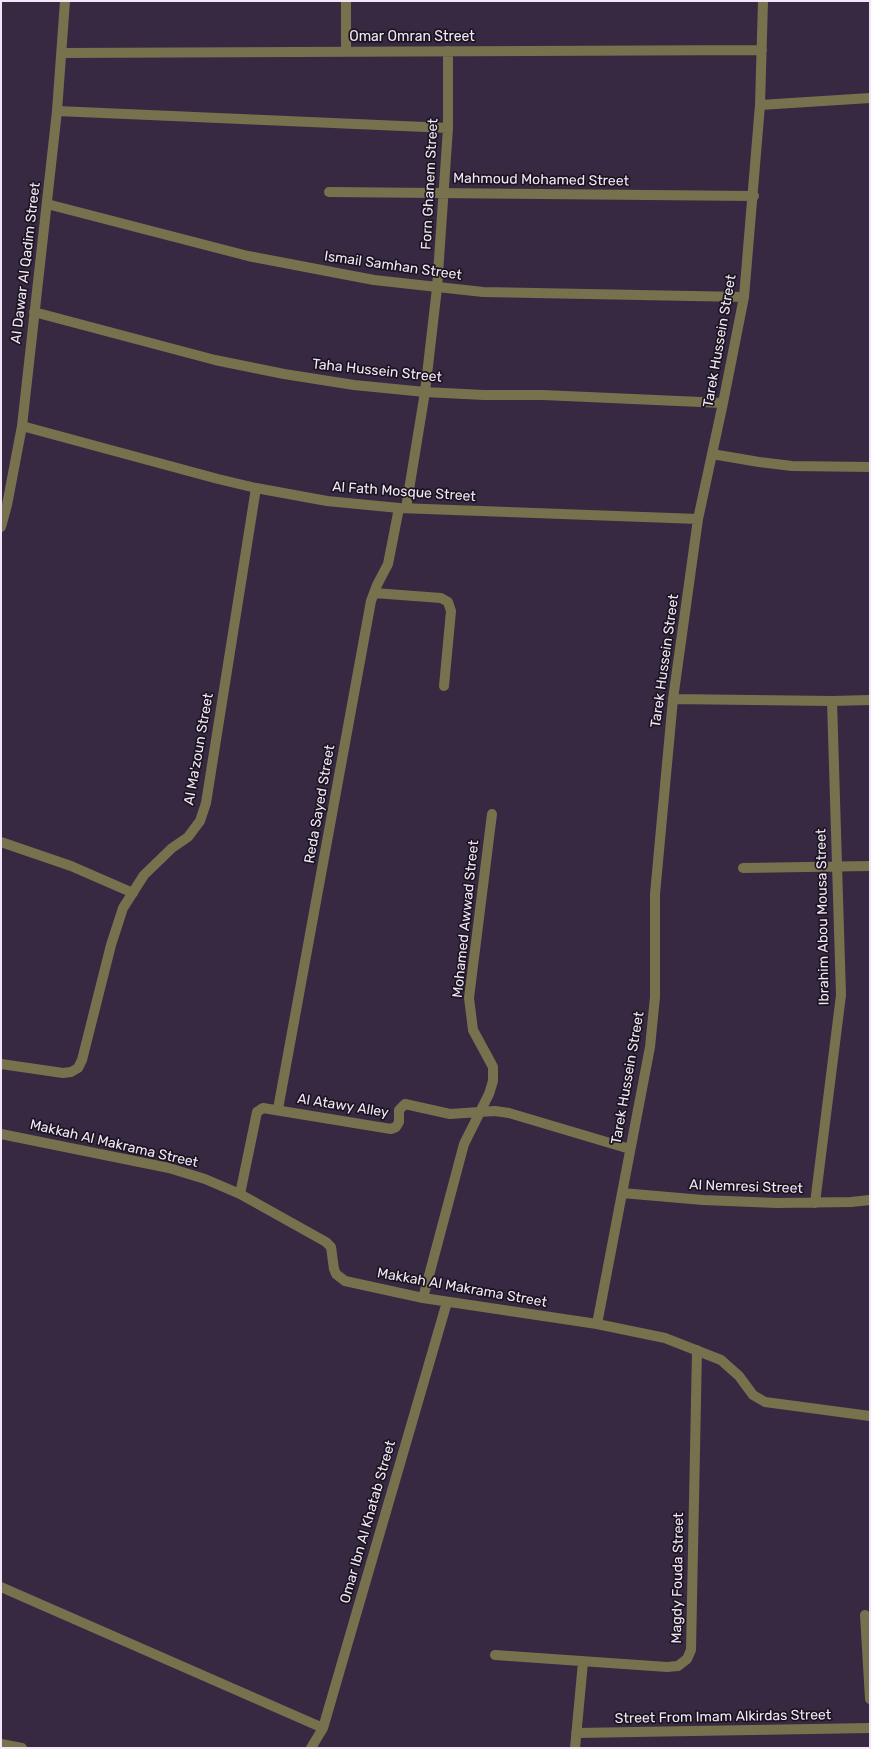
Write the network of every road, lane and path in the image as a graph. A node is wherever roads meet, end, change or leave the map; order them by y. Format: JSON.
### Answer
{"nodes":[{"id":1,"x":65,"y":1,"type":"edge"},
{"id":2,"x":346,"y":1,"type":"edge"},
{"id":3,"x":763,"y":1,"type":"edge"},
{"id":4,"x":762,"y":50,"type":"junction"},
{"id":5,"x":346,"y":51,"type":"junction"},
{"id":6,"x":448,"y":51,"type":"junction"},
{"id":7,"x":62,"y":53,"type":"junction"},
{"id":8,"x":870,"y":98,"type":"edge"},
{"id":9,"x":760,"y":105,"type":"junction"},
{"id":10,"x":57,"y":111,"type":"junction"},
{"id":11,"x":448,"y":128,"type":"junction"},
{"id":12,"x":329,"y":192,"type":"dead end"},
{"id":13,"x":444,"y":193,"type":"junction"},
{"id":14,"x":754,"y":196,"type":"junction"},
{"id":15,"x":47,"y":204,"type":"junction"},
{"id":16,"x":437,"y":288,"type":"junction"},
{"id":17,"x":744,"y":297,"type":"junction"},
{"id":18,"x":34,"y":312,"type":"junction"},
{"id":19,"x":425,"y":392,"type":"junction"},
{"id":20,"x":723,"y":404,"type":"junction"},
{"id":21,"x":22,"y":426,"type":"junction"},
{"id":22,"x":712,"y":454,"type":"junction"},
{"id":23,"x":870,"y":467,"type":"edge"},
{"id":24,"x":256,"y":488,"type":"junction"},
{"id":25,"x":4,"y":504,"type":"edge"},
{"id":26,"x":403,"y":508,"type":"junction"},
{"id":27,"x":698,"y":519,"type":"junction"},
{"id":28,"x":1,"y":527,"type":"edge"},
{"id":29,"x":374,"y":593,"type":"junction"},
{"id":30,"x":444,"y":686,"type":"dead end"},
{"id":31,"x":673,"y":699,"type":"junction"},
{"id":32,"x":870,"y":700,"type":"edge"},
{"id":33,"x":832,"y":701,"type":"junction"},
{"id":34,"x":492,"y":814,"type":"dead end"},
{"id":35,"x":1,"y":842,"type":"edge"},
{"id":36,"x":837,"y":866,"type":"junction"},
{"id":37,"x":870,"y":866,"type":"edge"},
{"id":38,"x":743,"y":868,"type":"dead end"},
{"id":39,"x":133,"y":893,"type":"junction"},
{"id":40,"x":1,"y":1064,"type":"edge"},
{"id":41,"x":278,"y":1109,"type":"junction"},
{"id":42,"x":480,"y":1111,"type":"junction"},
{"id":43,"x":1,"y":1134,"type":"edge"},
{"id":44,"x":630,"y":1149,"type":"junction"},
{"id":45,"x":622,"y":1193,"type":"junction"},
{"id":46,"x":240,"y":1194,"type":"junction"},
{"id":47,"x":870,"y":1200,"type":"edge"},
{"id":48,"x":815,"y":1203,"type":"junction"},
{"id":49,"x":423,"y":1298,"type":"junction"},
{"id":50,"x":447,"y":1302,"type":"junction"},
{"id":51,"x":597,"y":1324,"type":"junction"},
{"id":52,"x":696,"y":1350,"type":"junction"},
{"id":53,"x":870,"y":1416,"type":"edge"},
{"id":54,"x":1,"y":1587,"type":"edge"},
{"id":55,"x":865,"y":1615,"type":"dead end"},
{"id":56,"x":495,"y":1655,"type":"dead end"},
{"id":57,"x":583,"y":1662,"type":"junction"},
{"id":58,"x":870,"y":1699,"type":"edge"},
{"id":59,"x":323,"y":1728,"type":"junction"},
{"id":60,"x":870,"y":1728,"type":"edge"},
{"id":61,"x":576,"y":1733,"type":"junction"},
{"id":62,"x":1,"y":1744,"type":"edge"},
{"id":63,"x":22,"y":1748,"type":"edge"},
{"id":64,"x":311,"y":1748,"type":"edge"},
{"id":65,"x":575,"y":1748,"type":"edge"}],
"edges":[{"from":1,"to":7,"type":"street","name":"Al Dawar Al Qadim Street"},
{"from":2,"to":5,"type":"street"},
{"from":3,"to":4,"type":"street","name":"Tarek Hussein Street"},
{"from":4,"to":6,"type":"street","name":"Omar Omran Street"},
{"from":4,"to":9,"type":"street","name":"Tarek Hussein Street"},
{"from":5,"to":6,"type":"street","name":"Omar Omran Street"},
{"from":5,"to":7,"type":"street","name":"Omar Omran Street"},
{"from":6,"to":11,"type":"street","name":"Forn Ghanem Street"},
{"from":7,"to":10,"type":"street","name":"Al Dawar Al Qadim Street"},
{"from":8,"to":9,"type":"street"},
{"from":9,"to":14,"type":"street","name":"Tarek Hussein Street"},
{"from":10,"to":11,"type":"street"},
{"from":10,"to":15,"type":"street","name":"Al Dawar Al Qadim Street"},
{"from":11,"to":13,"type":"street","name":"Forn Ghanem Street"},
{"from":12,"to":13,"type":"street","name":"Mahmoud Mohamed Street"},
{"from":13,"to":14,"type":"street","name":"Mahmoud Mohamed Street"},
{"from":13,"to":16,"type":"street","name":"Forn Ghanem Street"},
{"from":14,"to":17,"type":"street","name":"Tarek Hussein Street"},
{"from":15,"to":16,"type":"street","name":"Ismail Samhan Street"},
{"from":15,"to":18,"type":"street","name":"Al Dawar Al Qadim Street"},
{"from":16,"to":17,"type":"street","name":"Ismail Samhan Street"},
{"from":16,"to":19,"type":"street","name":"Forn Ghanem Street"},
{"from":17,"to":20,"type":"street","name":"Tarek Hussein Street"},
{"from":18,"to":19,"type":"street","name":"Taha Hussein Street"},
{"from":18,"to":21,"type":"street","name":"Al Dawar Al Qadim Street"},
{"from":19,"to":20,"type":"street","name":"Taha Hussein Street"},
{"from":19,"to":26,"type":"street","name":"Forn Ghanem Street"},
{"from":20,"to":22,"type":"street","name":"Tarek Hussein Street"},
{"from":21,"to":24,"type":"street","name":"Al Fath Mosque Street"},
{"from":21,"to":25,"type":"street","name":"Al Dawar Al Qadim Street"},
{"from":22,"to":23,"type":"street"},
{"from":22,"to":27,"type":"street","name":"Tarek Hussein Street"},
{"from":24,"to":26,"type":"street","name":"Al Fath Mosque Street"},
{"from":24,"to":39,"type":"street","name":"Al Ma'zoun Street"},
{"from":25,"to":28,"type":"street","name":"Al Dawar Al Qadim Street"},
{"from":26,"to":27,"type":"street","name":"Al Fath Mosque Street"},
{"from":26,"to":29,"type":"street","name":"Reda Sayed Street"},
{"from":27,"to":31,"type":"street","name":"Tarek Hussein Street"},
{"from":29,"to":30,"type":"street"},
{"from":29,"to":41,"type":"street","name":"Reda Sayed Street"},
{"from":31,"to":33,"type":"street"},
{"from":31,"to":44,"type":"street","name":"Tarek Hussein Street"},
{"from":32,"to":33,"type":"street"},
{"from":33,"to":36,"type":"street","name":"Ibrahim Abou Mousa Street"},
{"from":34,"to":42,"type":"street","name":"Mohamed Awwad Street"},
{"from":35,"to":39,"type":"street"},
{"from":36,"to":37,"type":"street"},
{"from":36,"to":38,"type":"street"},
{"from":36,"to":48,"type":"street","name":"Ibrahim Abou Mousa Street"},
{"from":39,"to":40,"type":"street","name":"Al Ma'zoun Street"},
{"from":41,"to":42,"type":"street","name":"Al Atawy Alley"},
{"from":41,"to":46,"type":"street","name":"Al Atawy Alley"},
{"from":42,"to":44,"type":"street","name":"Al Atawy Alley"},
{"from":42,"to":49,"type":"street","name":"Mohamed Awwad Street"},
{"from":43,"to":46,"type":"street","name":"Makkah Al Makrama Street"},
{"from":44,"to":45,"type":"street","name":"Tarek Hussein Street"},
{"from":45,"to":48,"type":"street","name":"Al Nemresi Street"},
{"from":45,"to":51,"type":"street","name":"Tarek Hussein Street"},
{"from":46,"to":49,"type":"street","name":"Makkah Al Makrama Street"},
{"from":47,"to":48,"type":"street","name":"Al Nemresi Street"},
{"from":49,"to":50,"type":"street","name":"Makkah Al Makrama Street"},
{"from":50,"to":51,"type":"street","name":"Makkah Al Makrama Street"},
{"from":50,"to":59,"type":"street","name":"Omar Ibn Al Khatab Street"},
{"from":51,"to":52,"type":"street","name":"Makkah Al Makrama Street"},
{"from":52,"to":53,"type":"street","name":"Makkah Al Makrama Street"},
{"from":52,"to":57,"type":"street","name":"Magdy Fouda Street"},
{"from":54,"to":59,"type":"street"},
{"from":55,"to":58,"type":"street"},
{"from":56,"to":57,"type":"street","name":"Magdy Fouda Street"},
{"from":57,"to":61,"type":"street"},
{"from":59,"to":64,"type":"street","name":"Omar Ibn Al Khatab Street"},
{"from":60,"to":61,"type":"street","name":"Street From Imam Alkirdas Street"},
{"from":61,"to":65,"type":"street"},
{"from":62,"to":63,"type":"street"}]}
